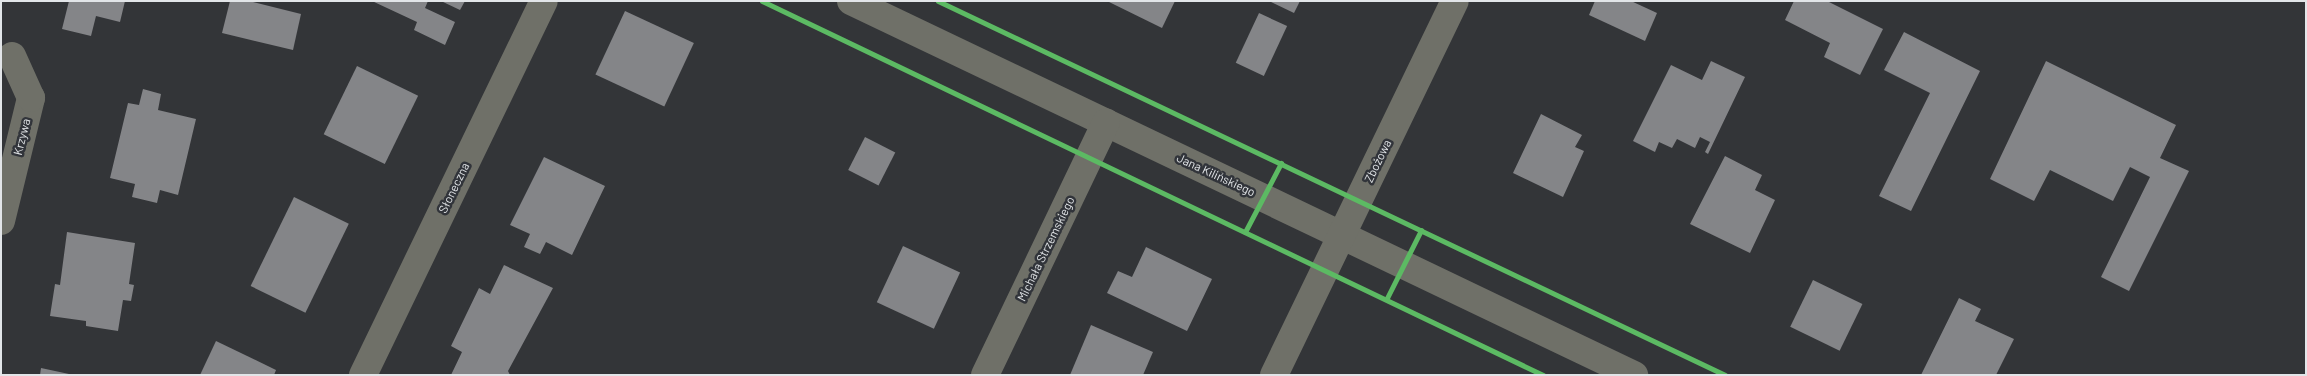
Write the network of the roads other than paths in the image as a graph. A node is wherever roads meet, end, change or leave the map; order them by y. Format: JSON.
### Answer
{"nodes":[{"id":1,"x":544,"y":1,"type":"edge"},
{"id":2,"x":852,"y":1,"type":"edge"},
{"id":3,"x":1455,"y":1,"type":"edge"},
{"id":4,"x":12,"y":56,"type":"dead end"},
{"id":5,"x":1106,"y":123,"type":"junction"},
{"id":6,"x":1,"y":221,"type":"edge"},
{"id":7,"x":1343,"y":235,"type":"junction"},
{"id":8,"x":364,"y":375,"type":"edge"},
{"id":9,"x":985,"y":375,"type":"edge"},
{"id":10,"x":1274,"y":375,"type":"edge"},
{"id":11,"x":1634,"y":375,"type":"edge"}],
"edges":[{"from":1,"to":8,"type":"street","name":"Słoneczna"},
{"from":2,"to":5,"type":"street","name":"Jana Kilińskiego"},
{"from":3,"to":7,"type":"street","name":"Zbożowa"},
{"from":4,"to":6,"type":"street","name":"Krzywa"},
{"from":5,"to":7,"type":"street","name":"Jana Kilińskiego"},
{"from":5,"to":9,"type":"street","name":"Michała Strzemskiego"},
{"from":7,"to":10,"type":"street","name":"Zbożowa"},
{"from":7,"to":11,"type":"street","name":"Jana Kilińskiego"}]}
